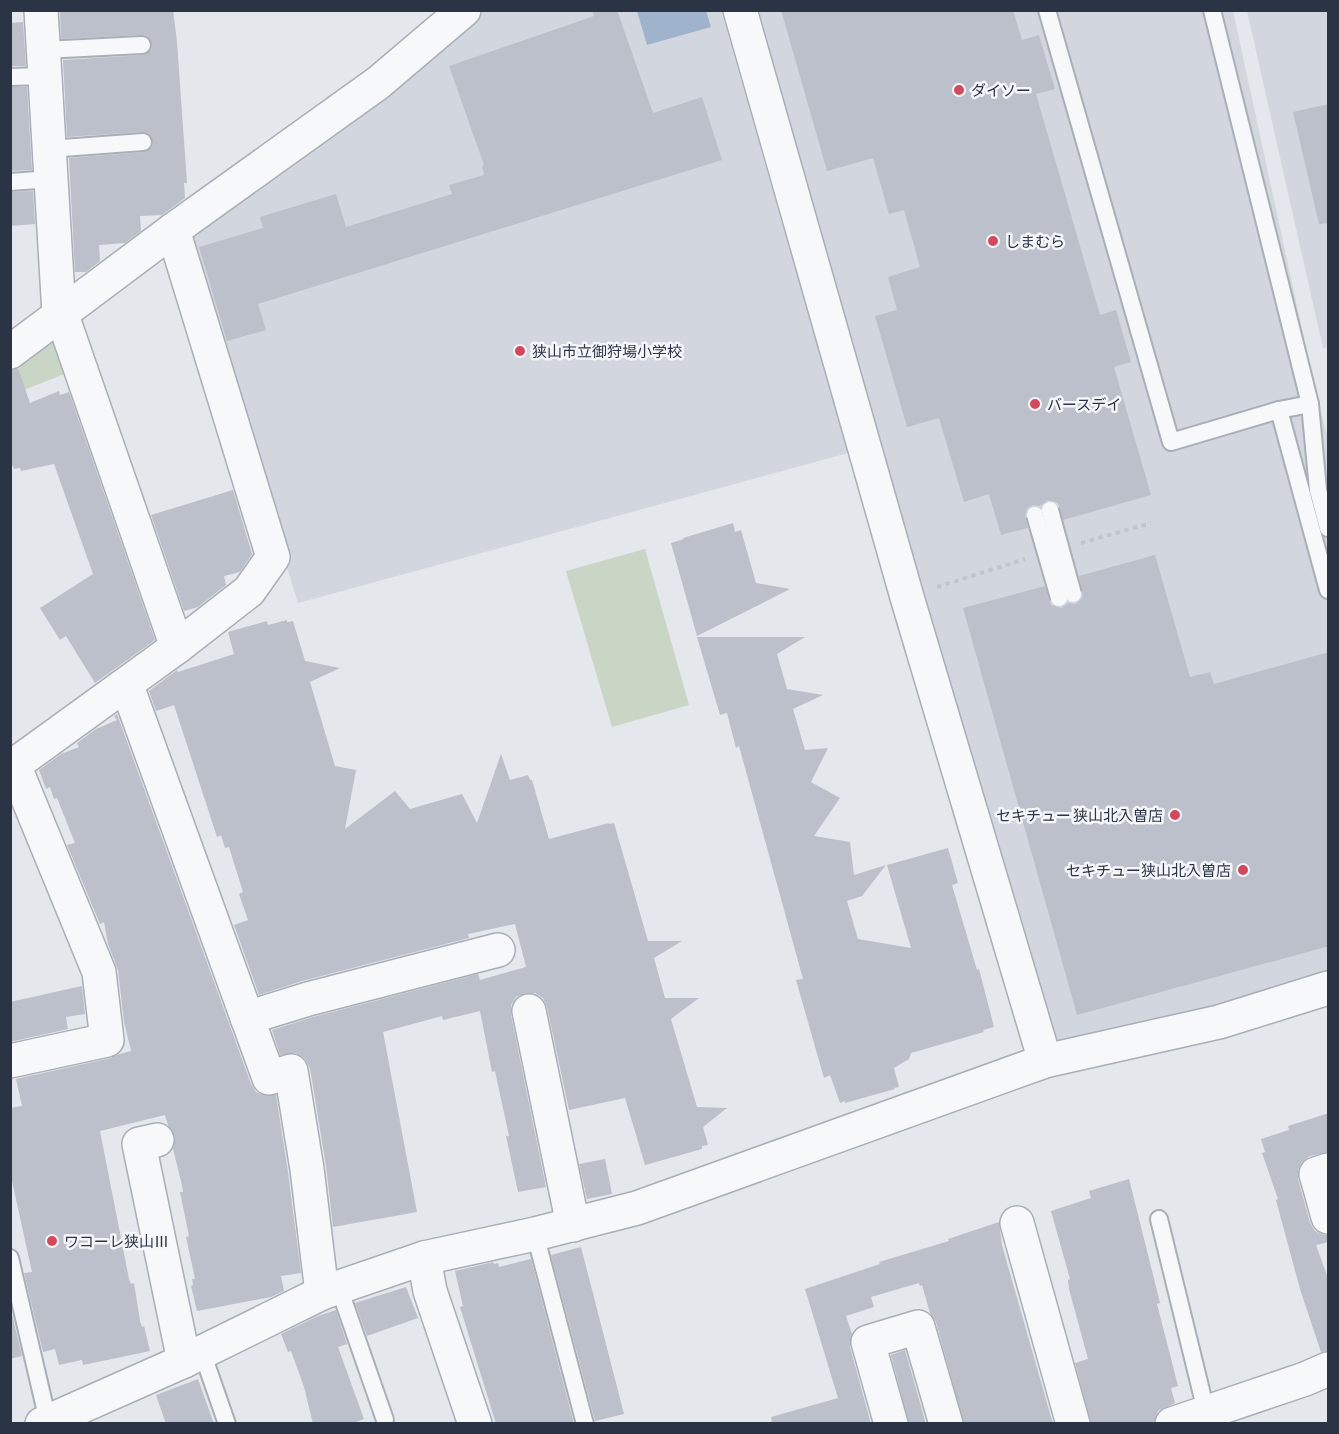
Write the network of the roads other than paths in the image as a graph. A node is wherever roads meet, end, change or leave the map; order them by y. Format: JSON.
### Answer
{"nodes":[{"id":1,"x":41,"y":10,"type":"edge"},
{"id":2,"x":464,"y":10,"type":"edge"},
{"id":3,"x":740,"y":10,"type":"edge"},
{"id":4,"x":1047,"y":10,"type":"edge"},
{"id":5,"x":1212,"y":10,"type":"edge"},
{"id":6,"x":142,"y":45,"type":"dead end"},
{"id":7,"x":44,"y":63,"type":"junction"},
{"id":8,"x":10,"y":77,"type":"edge"},
{"id":9,"x":143,"y":142,"type":"dead end"},
{"id":10,"x":50,"y":164,"type":"junction"},
{"id":11,"x":10,"y":182,"type":"edge"},
{"id":12,"x":173,"y":230,"type":"junction"},
{"id":13,"x":59,"y":314,"type":"junction"},
{"id":14,"x":11,"y":354,"type":"edge"},
{"id":15,"x":1311,"y":404,"type":"junction"},
{"id":16,"x":1279,"y":410,"type":"junction"},
{"id":17,"x":1310,"y":493,"type":"junction"},
{"id":18,"x":1042,"y":513,"type":"dead end"},
{"id":19,"x":1329,"y":528,"type":"edge"},
{"id":20,"x":1329,"y":590,"type":"edge"},
{"id":21,"x":1066,"y":596,"type":"dead end"},
{"id":22,"x":177,"y":647,"type":"junction"},
{"id":23,"x":124,"y":686,"type":"junction"},
{"id":24,"x":12,"y":766,"type":"edge"},
{"id":25,"x":498,"y":950,"type":"dead end"},
{"id":26,"x":1329,"y":988,"type":"edge"},
{"id":27,"x":529,"y":1011,"type":"dead end"},
{"id":28,"x":247,"y":1018,"type":"junction"},
{"id":29,"x":10,"y":1061,"type":"edge"},
{"id":30,"x":1045,"y":1061,"type":"junction"},
{"id":31,"x":157,"y":1140,"type":"dead end"},
{"id":32,"x":1329,"y":1170,"type":"edge"},
{"id":33,"x":1329,"y":1216,"type":"edge"},
{"id":34,"x":1159,"y":1219,"type":"dead end"},
{"id":35,"x":1017,"y":1223,"type":"dead end"},
{"id":36,"x":573,"y":1225,"type":"junction"},
{"id":37,"x":535,"y":1234,"type":"junction"},
{"id":38,"x":10,"y":1258,"type":"edge"},
{"id":39,"x":424,"y":1258,"type":"junction"},
{"id":40,"x":330,"y":1290,"type":"junction"},
{"id":41,"x":193,"y":1356,"type":"junction"},
{"id":42,"x":1329,"y":1369,"type":"edge"},
{"id":43,"x":1206,"y":1411,"type":"junction"},
{"id":44,"x":385,"y":1419,"type":"dead end"},
{"id":45,"x":45,"y":1422,"type":"edge"},
{"id":46,"x":227,"y":1424,"type":"edge"},
{"id":47,"x":475,"y":1424,"type":"edge"},
{"id":48,"x":585,"y":1424,"type":"edge"},
{"id":49,"x":891,"y":1424,"type":"edge"},
{"id":50,"x":946,"y":1424,"type":"edge"},
{"id":51,"x":1073,"y":1424,"type":"edge"},
{"id":52,"x":1172,"y":1424,"type":"edge"}],
"edges":[{"from":1,"to":7,"type":"street"},
{"from":2,"to":12,"type":"street"},
{"from":3,"to":30,"type":"street"},
{"from":4,"to":16,"type":"lane"},
{"from":5,"to":15,"type":"lane"},
{"from":6,"to":7,"type":"lane"},
{"from":7,"to":8,"type":"lane"},
{"from":7,"to":10,"type":"street"},
{"from":9,"to":10,"type":"lane"},
{"from":10,"to":11,"type":"lane"},
{"from":10,"to":13,"type":"street"},
{"from":12,"to":13,"type":"street"},
{"from":12,"to":22,"type":"street"},
{"from":13,"to":14,"type":"street"},
{"from":13,"to":22,"type":"street"},
{"from":15,"to":16,"type":"lane"},
{"from":15,"to":17,"type":"lane"},
{"from":16,"to":17,"type":"lane"},
{"from":17,"to":19,"type":"lane"},
{"from":17,"to":20,"type":"lane"},
{"from":18,"to":21,"type":"lane","bridge":true},
{"from":22,"to":23,"type":"street"},
{"from":23,"to":24,"type":"street"},
{"from":23,"to":28,"type":"street"},
{"from":24,"to":29,"type":"street"},
{"from":25,"to":28,"type":"street"},
{"from":26,"to":30,"type":"street"},
{"from":27,"to":36,"type":"street"},
{"from":28,"to":40,"type":"street"},
{"from":30,"to":36,"type":"street"},
{"from":31,"to":41,"type":"street"},
{"from":32,"to":33,"type":"street"},
{"from":34,"to":43,"type":"lane"},
{"from":35,"to":51,"type":"street"},
{"from":36,"to":37,"type":"street"},
{"from":37,"to":39,"type":"street"},
{"from":37,"to":48,"type":"lane"},
{"from":38,"to":45,"type":"lane"},
{"from":39,"to":40,"type":"street"},
{"from":39,"to":47,"type":"street"},
{"from":40,"to":41,"type":"street"},
{"from":40,"to":44,"type":"lane"},
{"from":41,"to":45,"type":"street"},
{"from":41,"to":46,"type":"lane"},
{"from":42,"to":43,"type":"street"},
{"from":43,"to":52,"type":"street"},
{"from":49,"to":50,"type":"street"}]}
